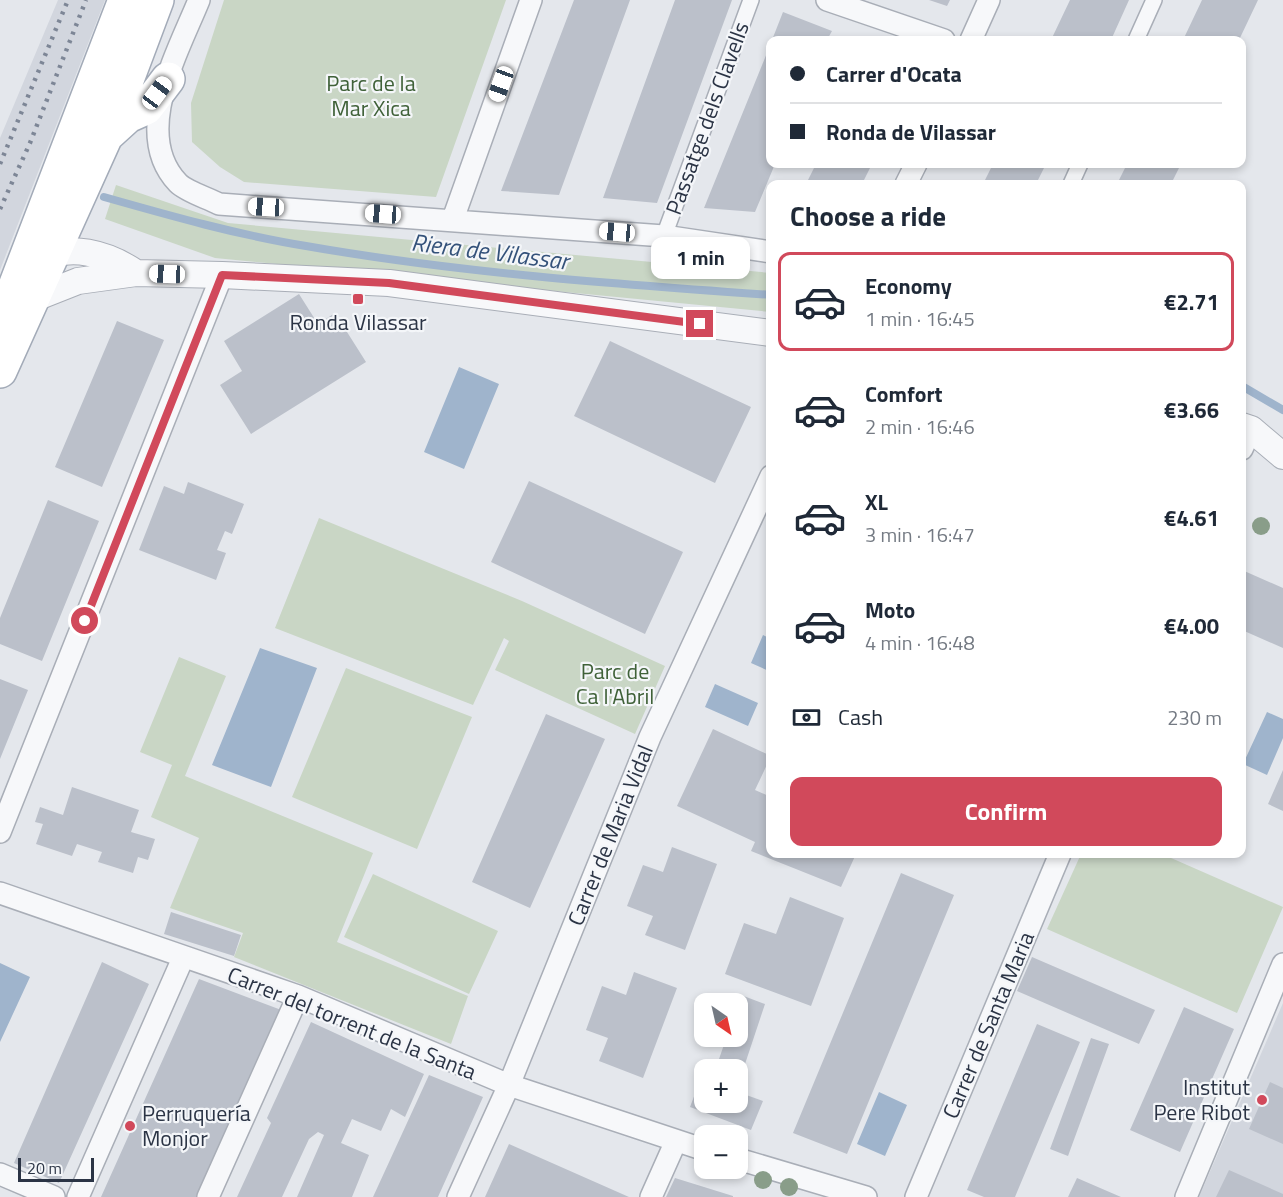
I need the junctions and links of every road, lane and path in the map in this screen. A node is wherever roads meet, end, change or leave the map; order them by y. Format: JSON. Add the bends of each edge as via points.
{"nodes":[{"id":1,"x":125,"y":0,"type":"edge"},
{"id":2,"x":157,"y":0,"type":"edge"},
{"id":3,"x":199,"y":0,"type":"edge"},
{"id":4,"x":531,"y":0,"type":"edge"},
{"id":5,"x":751,"y":0,"type":"edge"},
{"id":6,"x":827,"y":0,"type":"edge"},
{"id":7,"x":989,"y":0,"type":"edge"},
{"id":8,"x":1154,"y":0,"type":"edge"},
{"id":9,"x":932,"y":36,"type":"edge"},
{"id":10,"x":973,"y":36,"type":"edge"},
{"id":11,"x":1138,"y":36,"type":"edge"},
{"id":12,"x":168,"y":79,"type":"junction"},
{"id":13,"x":106,"y":136,"type":"junction"},
{"id":14,"x":62,"y":166,"type":"junction"},
{"id":15,"x":74,"y":207,"type":"junction"},
{"id":16,"x":453,"y":219,"type":"junction"},
{"id":17,"x":664,"y":236,"type":"junction"},
{"id":18,"x":766,"y":251,"type":"edge"},
{"id":19,"x":94,"y":253,"type":"junction"},
{"id":20,"x":54,"y":254,"type":"junction"},
{"id":21,"x":136,"y":273,"type":"junction"},
{"id":22,"x":222,"y":275,"type":"junction"},
{"id":23,"x":87,"y":280,"type":"junction"},
{"id":24,"x":14,"y":308,"type":"edge"},
{"id":25,"x":766,"y":332,"type":"edge"},
{"id":26,"x":0,"y":370,"type":"edge"},
{"id":27,"x":1246,"y":436,"type":"edge"},
{"id":28,"x":1283,"y":456,"type":"edge"},
{"id":29,"x":766,"y":487,"type":"edge"},
{"id":30,"x":0,"y":832,"type":"edge"},
{"id":31,"x":1058,"y":858,"type":"edge"},
{"id":32,"x":0,"y":893,"type":"edge"},
{"id":33,"x":183,"y":958,"type":"junction"},
{"id":34,"x":1283,"y":964,"type":"edge"},
{"id":35,"x":298,"y":996,"type":"junction"},
{"id":36,"x":508,"y":1085,"type":"junction"},
{"id":37,"x":676,"y":1141,"type":"junction"},
{"id":38,"x":694,"y":1147,"type":"edge"},
{"id":39,"x":748,"y":1162,"type":"edge"},
{"id":40,"x":0,"y":1174,"type":"edge"},
{"id":41,"x":54,"y":1197,"type":"edge"},
{"id":42,"x":78,"y":1197,"type":"edge"},
{"id":43,"x":208,"y":1197,"type":"edge"},
{"id":44,"x":458,"y":1197,"type":"edge"},
{"id":45,"x":651,"y":1197,"type":"edge"},
{"id":46,"x":866,"y":1197,"type":"edge"},
{"id":47,"x":916,"y":1197,"type":"edge"},
{"id":48,"x":1186,"y":1197,"type":"edge"}],
"edges":[{"from":1,"to":14,"type":"main road"},
{"from":2,"to":13,"type":"main road"},
{"from":3,"to":12,"type":"street"},
{"from":4,"to":16,"type":"street"},
{"from":5,"to":17,"type":"street","name":"Passatge dels Clavells"},
{"from":6,"to":9,"type":"street"},
{"from":7,"to":10,"type":"street"},
{"from":8,"to":11,"type":"street"},
{"from":12,"to":13,"type":"main road","via":[[147,108],[128,116]]},
{"from":12,"to":16,"type":"street","via":[[157,124],[159,150],[179,183],[219,204]]},
{"from":13,"to":15,"type":"main road"},
{"from":14,"to":20,"type":"street","via":[[63,188],[53,218]]},
{"from":14,"to":24,"type":"main road"},
{"from":15,"to":19,"type":"street","via":[[82,236]]},
{"from":15,"to":20,"type":"main road"},
{"from":16,"to":17,"type":"street"},
{"from":17,"to":18,"type":"street"},
{"from":19,"to":20,"type":"street"},
{"from":19,"to":21,"type":"street","via":[[119,261]]},
{"from":20,"to":23,"type":"street"},
{"from":20,"to":24,"type":"main road"},
{"from":21,"to":22,"type":"street"},
{"from":21,"to":23,"type":"street"},
{"from":22,"to":25,"type":"street","via":[[389,283]]},
{"from":22,"to":30,"type":"street"},
{"from":23,"to":24,"type":"street"},
{"from":24,"to":26,"type":"main road"},
{"from":27,"to":28,"type":"street"},
{"from":29,"to":36,"type":"street","name":"Carrer de Maria Vidal","via":[[650,737]]},
{"from":31,"to":47,"type":"street","name":"Carrer de Santa Maria"},
{"from":32,"to":33,"type":"street","name":"Carrer del torrent de la Santa"},
{"from":33,"to":35,"type":"street","name":"Carrer del torrent de la Santa"},
{"from":33,"to":42,"type":"street"},
{"from":34,"to":48,"type":"street"},
{"from":35,"to":36,"type":"street","name":"Carrer del torrent de la Santa"},
{"from":35,"to":43,"type":"street"},
{"from":36,"to":37,"type":"street","name":"Carrer del torrent de la Santa"},
{"from":36,"to":44,"type":"street","name":"Carrer de Maria Vidal"},
{"from":37,"to":38,"type":"street","name":"Carrer del torrent de la Santa"},
{"from":37,"to":45,"type":"street"},
{"from":39,"to":46,"type":"street"},
{"from":40,"to":41,"type":"street"}]}
